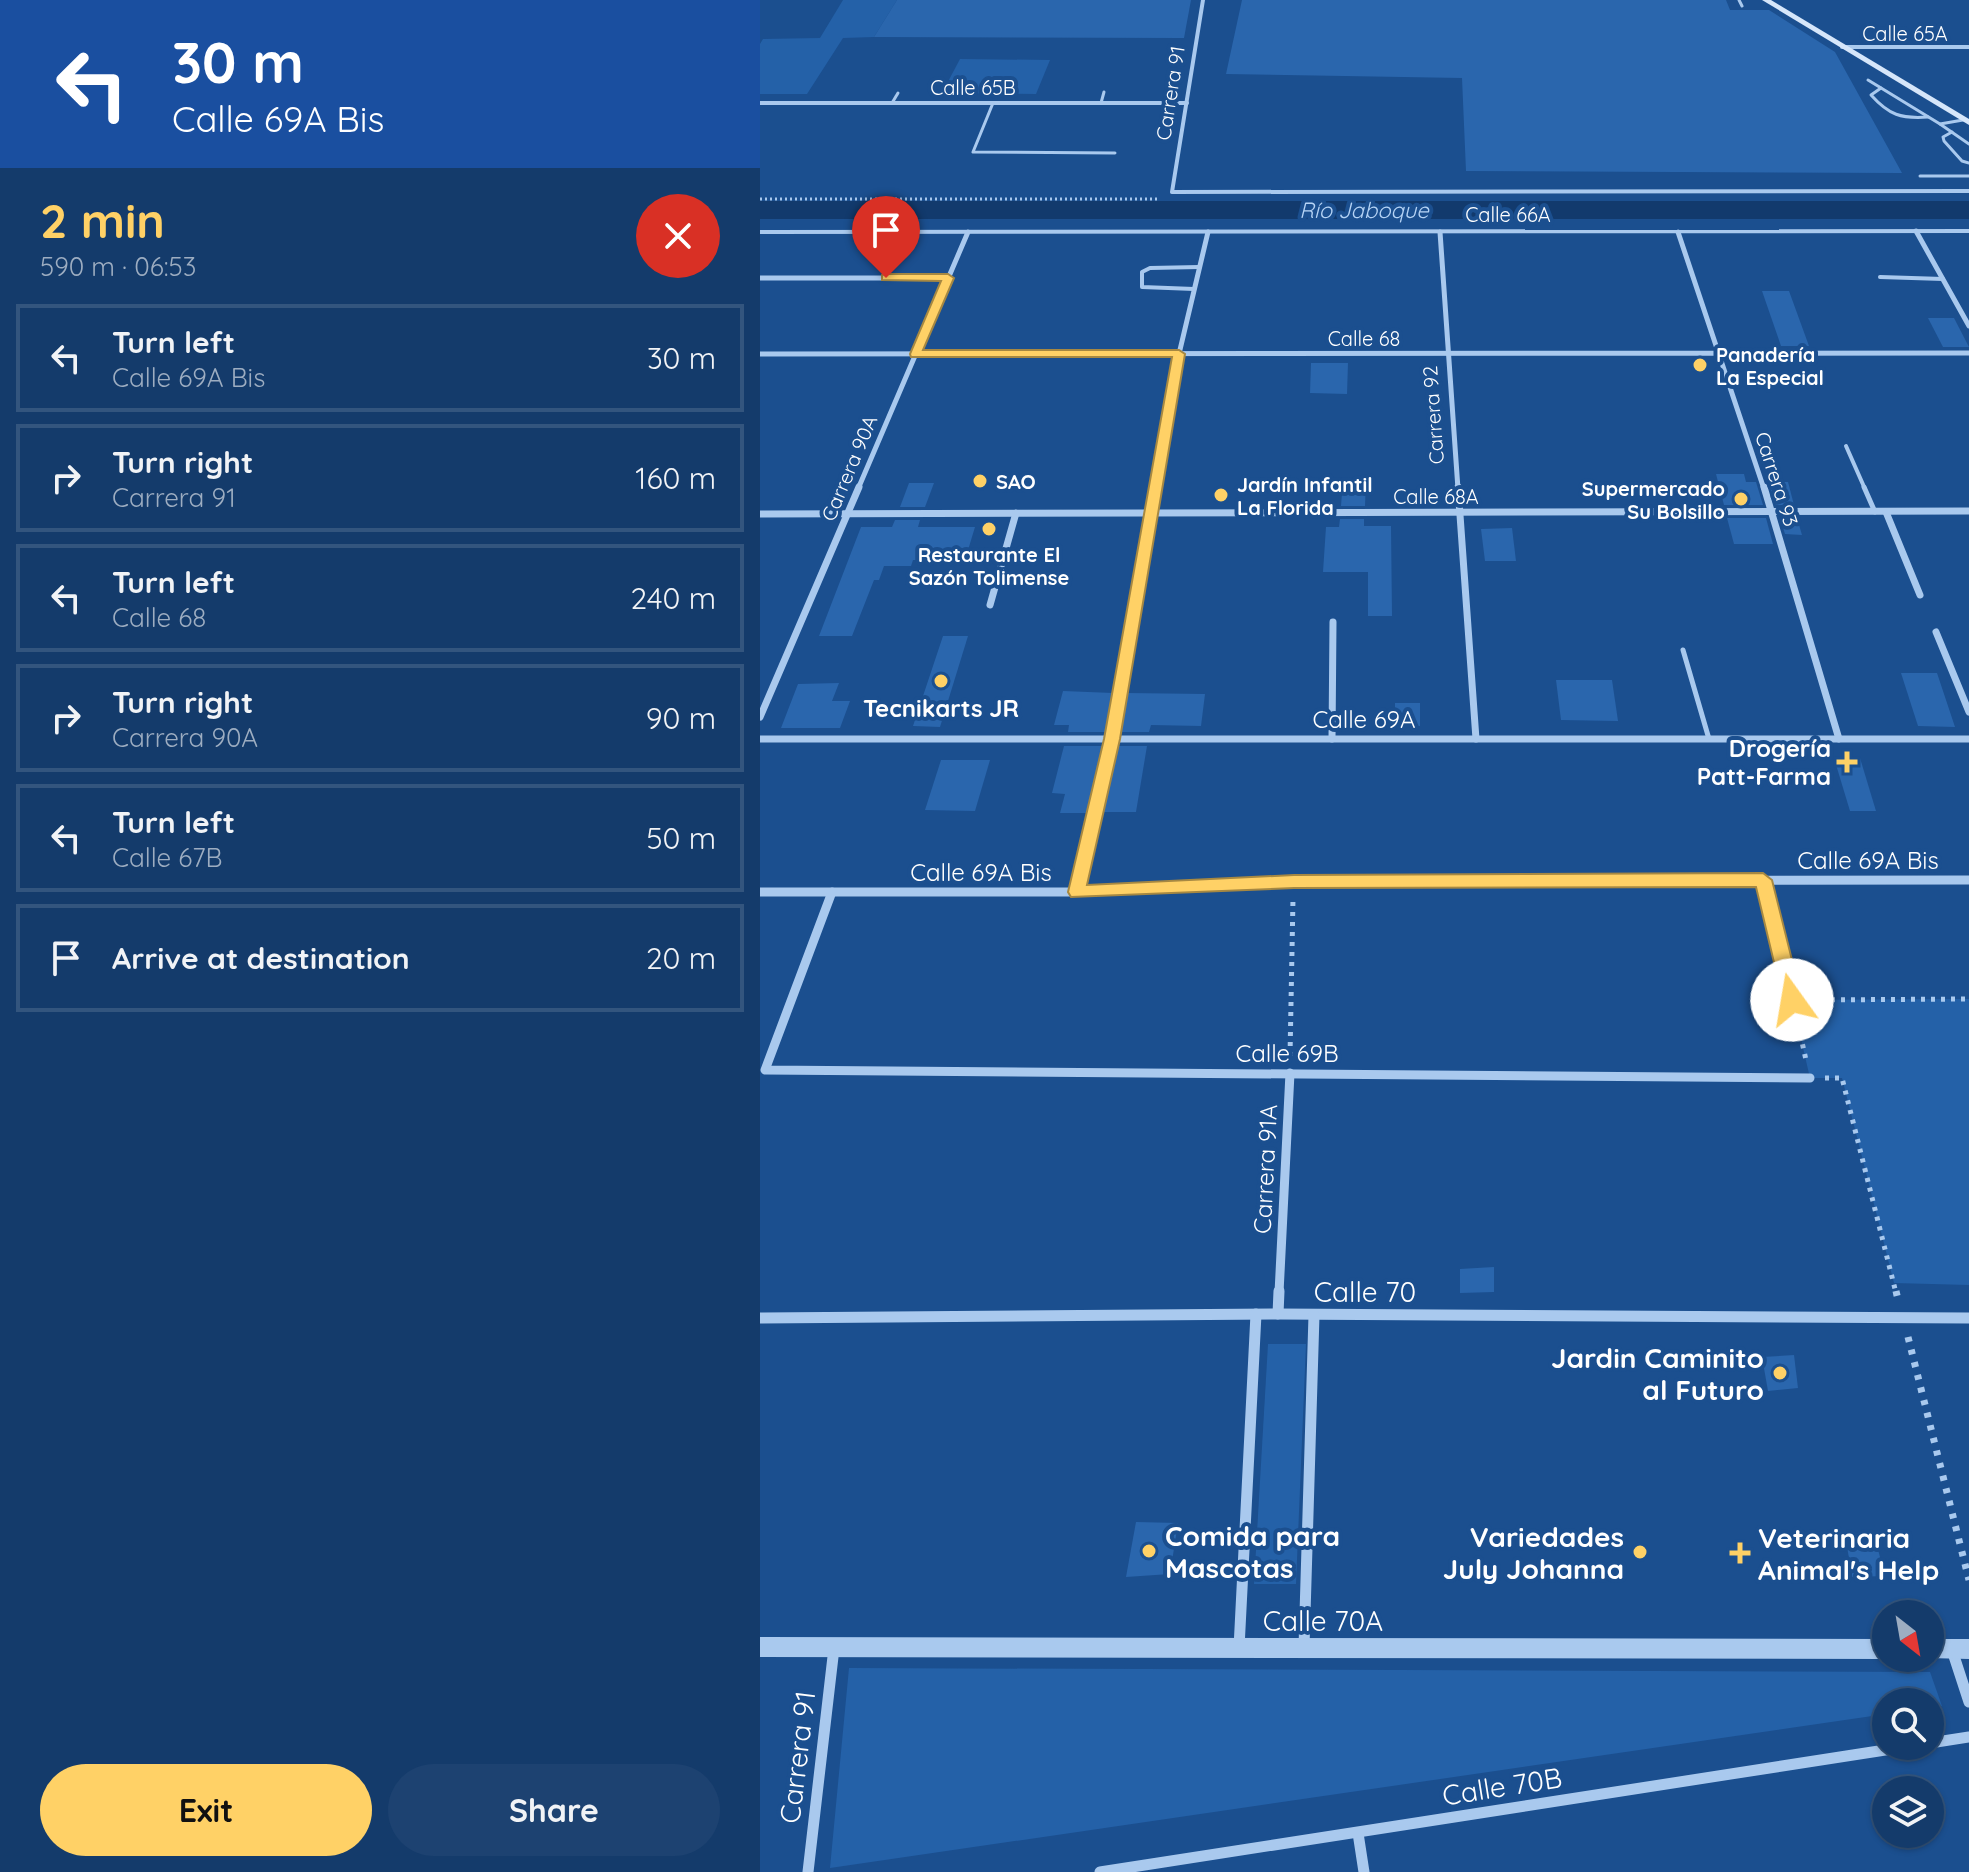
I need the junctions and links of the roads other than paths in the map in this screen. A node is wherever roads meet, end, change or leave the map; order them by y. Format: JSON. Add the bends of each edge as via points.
{"nodes":[{"id":1,"x":1203,"y":0,"type":"edge"},
{"id":2,"x":1739,"y":0,"type":"edge"},
{"id":3,"x":1766,"y":0,"type":"edge"},
{"id":4,"x":1742,"y":6,"type":"dead end"},
{"id":5,"x":1841,"y":47,"type":"junction"},
{"id":6,"x":1969,"y":47,"type":"edge"},
{"id":7,"x":1868,"y":80,"type":"dead end"},
{"id":8,"x":1881,"y":88,"type":"junction"},
{"id":9,"x":1104,"y":92,"type":"dead end"},
{"id":10,"x":898,"y":93,"type":"dead end"},
{"id":11,"x":760,"y":103,"type":"edge"},
{"id":12,"x":866,"y":103,"type":"junction"},
{"id":13,"x":892,"y":103,"type":"junction"},
{"id":14,"x":993,"y":103,"type":"junction"},
{"id":15,"x":1101,"y":103,"type":"junction"},
{"id":16,"x":1187,"y":103,"type":"junction"},
{"id":17,"x":861,"y":109,"type":"dead end"},
{"id":18,"x":1928,"y":117,"type":"junction"},
{"id":19,"x":1966,"y":122,"type":"edge"},
{"id":20,"x":1940,"y":124,"type":"junction"},
{"id":21,"x":1952,"y":132,"type":"junction"},
{"id":22,"x":1969,"y":144,"type":"edge"},
{"id":23,"x":1115,"y":153,"type":"dead end"},
{"id":24,"x":1969,"y":163,"type":"edge"},
{"id":25,"x":1920,"y":176,"type":"dead end"},
{"id":26,"x":1969,"y":176,"type":"edge"},
{"id":27,"x":1969,"y":191,"type":"edge"},
{"id":28,"x":1172,"y":192,"type":"joint"},
{"id":29,"x":1916,"y":231,"type":"junction"},
{"id":30,"x":1969,"y":231,"type":"edge"},
{"id":31,"x":760,"y":232,"type":"edge"},
{"id":32,"x":968,"y":232,"type":"junction"},
{"id":33,"x":1208,"y":232,"type":"junction"},
{"id":34,"x":1440,"y":232,"type":"junction"},
{"id":35,"x":1678,"y":232,"type":"junction"},
{"id":36,"x":1199,"y":267,"type":"junction"},
{"id":37,"x":1880,"y":277,"type":"dead end"},
{"id":38,"x":760,"y":278,"type":"edge"},
{"id":39,"x":948,"y":278,"type":"junction"},
{"id":40,"x":1943,"y":279,"type":"junction"},
{"id":41,"x":1194,"y":289,"type":"junction"},
{"id":42,"x":1969,"y":326,"type":"edge"},
{"id":43,"x":1717,"y":353,"type":"junction"},
{"id":44,"x":1969,"y":353,"type":"edge"},
{"id":45,"x":760,"y":354,"type":"edge"},
{"id":46,"x":916,"y":354,"type":"junction"},
{"id":47,"x":1179,"y":354,"type":"junction"},
{"id":48,"x":1449,"y":354,"type":"junction"},
{"id":49,"x":1846,"y":446,"type":"dead end"},
{"id":50,"x":1969,"y":511,"type":"edge"},
{"id":51,"x":1460,"y":512,"type":"junction"},
{"id":52,"x":1772,"y":512,"type":"junction"},
{"id":53,"x":1875,"y":512,"type":"junction"},
{"id":54,"x":1886,"y":512,"type":"junction"},
{"id":55,"x":847,"y":513,"type":"junction"},
{"id":56,"x":1016,"y":513,"type":"junction"},
{"id":57,"x":1151,"y":513,"type":"junction"},
{"id":58,"x":760,"y":514,"type":"edge"},
{"id":59,"x":1920,"y":595,"type":"dead end"},
{"id":60,"x":990,"y":605,"type":"dead end"},
{"id":61,"x":1333,"y":622,"type":"dead end"},
{"id":62,"x":1936,"y":632,"type":"dead end"},
{"id":63,"x":1683,"y":650,"type":"dead end"},
{"id":64,"x":1969,"y":712,"type":"edge"},
{"id":65,"x":760,"y":717,"type":"edge"},
{"id":66,"x":760,"y":739,"type":"edge"},
{"id":67,"x":1112,"y":739,"type":"junction"},
{"id":68,"x":1332,"y":739,"type":"junction"},
{"id":69,"x":1476,"y":739,"type":"junction"},
{"id":70,"x":1709,"y":739,"type":"junction"},
{"id":71,"x":1839,"y":739,"type":"junction"},
{"id":72,"x":1969,"y":739,"type":"edge"},
{"id":73,"x":1763,"y":880,"type":"junction"},
{"id":74,"x":1969,"y":880,"type":"edge"},
{"id":75,"x":760,"y":892,"type":"edge"},
{"id":76,"x":832,"y":892,"type":"junction"},
{"id":77,"x":1077,"y":892,"type":"junction"},
{"id":78,"x":1792,"y":1000,"type":"road end"},
{"id":79,"x":1290,"y":1073,"type":"junction"},
{"id":80,"x":1810,"y":1078,"type":"road end"},
{"id":81,"x":1256,"y":1314,"type":"junction"},
{"id":82,"x":1278,"y":1314,"type":"junction"},
{"id":83,"x":1314,"y":1315,"type":"junction"},
{"id":84,"x":760,"y":1318,"type":"edge"},
{"id":85,"x":1969,"y":1318,"type":"edge"},
{"id":86,"x":760,"y":1647,"type":"edge"},
{"id":87,"x":834,"y":1647,"type":"junction"},
{"id":88,"x":1239,"y":1648,"type":"junction"},
{"id":89,"x":1304,"y":1648,"type":"junction"},
{"id":90,"x":1872,"y":1649,"type":"edge"},
{"id":91,"x":1960,"y":1649,"type":"edge"},
{"id":92,"x":1969,"y":1702,"type":"edge"},
{"id":93,"x":1969,"y":1737,"type":"edge"},
{"id":94,"x":1944,"y":1741,"type":"edge"},
{"id":95,"x":1872,"y":1752,"type":"edge"},
{"id":96,"x":1358,"y":1833,"type":"junction"},
{"id":97,"x":808,"y":1872,"type":"edge"},
{"id":98,"x":1100,"y":1872,"type":"edge"},
{"id":99,"x":1364,"y":1872,"type":"edge"}],
"edges":[{"from":1,"to":16,"type":"street","name":"Carrera 91"},
{"from":2,"to":4,"type":"lane"},
{"from":3,"to":5,"type":"main road"},
{"from":5,"to":6,"type":"street","name":"Calle 65A"},
{"from":5,"to":19,"type":"main road"},
{"from":7,"to":8,"type":"lane"},
{"from":8,"to":18,"type":"lane"},
{"from":8,"to":18,"type":"lane","via":[[1871,95],[1888,115]]},
{"from":9,"to":15,"type":"lane"},
{"from":10,"to":13,"type":"lane"},
{"from":11,"to":12,"type":"street","name":"Calle 65B"},
{"from":12,"to":13,"type":"street","name":"Calle 65B"},
{"from":12,"to":17,"type":"lane"},
{"from":13,"to":14,"type":"street","name":"Calle 65B"},
{"from":14,"to":15,"type":"street","name":"Calle 65B"},
{"from":14,"to":23,"type":"lane","via":[[973,152]]},
{"from":15,"to":16,"type":"street","name":"Calle 65B"},
{"from":16,"to":28,"type":"street","name":"Carrera 91"},
{"from":18,"to":20,"type":"lane"},
{"from":19,"to":20,"type":"lane"},
{"from":20,"to":21,"type":"lane"},
{"from":21,"to":22,"type":"lane"},
{"from":21,"to":24,"type":"lane","via":[[1944,141]]},
{"from":25,"to":26,"type":"lane"},
{"from":27,"to":28,"type":"street","name":"Calle 66A"},
{"from":29,"to":30,"type":"street","name":"Calle 66A"},
{"from":29,"to":35,"type":"street","name":"Calle 66A"},
{"from":29,"to":40,"type":"street"},
{"from":31,"to":32,"type":"street","name":"Calle 66A"},
{"from":32,"to":33,"type":"street","name":"Calle 66A"},
{"from":32,"to":39,"type":"street","name":"Carrera 90A"},
{"from":33,"to":34,"type":"street","name":"Calle 66A"},
{"from":33,"to":36,"type":"street"},
{"from":34,"to":35,"type":"street","name":"Calle 66A"},
{"from":34,"to":48,"type":"street","name":"Carrera 92"},
{"from":35,"to":43,"type":"street","name":"Carrera 93"},
{"from":36,"to":41,"type":"street"},
{"from":36,"to":41,"type":"lane","via":[[1142,272],[1142,287]]},
{"from":37,"to":40,"type":"lane"},
{"from":38,"to":39,"type":"street"},
{"from":39,"to":46,"type":"street","name":"Carrera 90A"},
{"from":40,"to":42,"type":"street"},
{"from":41,"to":47,"type":"street"},
{"from":43,"to":44,"type":"street","name":"Calle 68"},
{"from":43,"to":48,"type":"street","name":"Calle 68"},
{"from":43,"to":52,"type":"street","name":"Carrera 93"},
{"from":45,"to":46,"type":"street","name":"Calle 68"},
{"from":46,"to":47,"type":"street","name":"Calle 68"},
{"from":46,"to":55,"type":"street","name":"Carrera 90A"},
{"from":47,"to":48,"type":"street","name":"Calle 68"},
{"from":47,"to":57,"type":"street"},
{"from":48,"to":51,"type":"street","name":"Carrera 92"},
{"from":49,"to":53,"type":"lane"},
{"from":50,"to":54,"type":"street","name":"Calle 68A"},
{"from":51,"to":52,"type":"street","name":"Calle 68A"},
{"from":51,"to":57,"type":"street","name":"Calle 68A"},
{"from":51,"to":69,"type":"street","name":"Carrera 92"},
{"from":52,"to":53,"type":"street","name":"Calle 68A"},
{"from":52,"to":71,"type":"street","name":"Carrera 93"},
{"from":53,"to":54,"type":"street","name":"Calle 68A"},
{"from":54,"to":59,"type":"street"},
{"from":55,"to":56,"type":"street","name":"Calle 68A"},
{"from":55,"to":58,"type":"street","name":"Calle 68A"},
{"from":55,"to":65,"type":"street","name":"Carrera 90A"},
{"from":56,"to":57,"type":"street","name":"Calle 68A"},
{"from":56,"to":60,"type":"street"},
{"from":57,"to":67,"type":"street"},
{"from":61,"to":68,"type":"street"},
{"from":62,"to":64,"type":"street"},
{"from":63,"to":70,"type":"lane"},
{"from":66,"to":67,"type":"street","name":"Calle 69A"},
{"from":67,"to":68,"type":"street","name":"Calle 69A"},
{"from":67,"to":77,"type":"street"},
{"from":68,"to":69,"type":"street","name":"Calle 69A"},
{"from":69,"to":70,"type":"street","name":"Calle 69A"},
{"from":70,"to":71,"type":"street","name":"Calle 69A"},
{"from":71,"to":72,"type":"street","name":"Calle 69A"},
{"from":73,"to":74,"type":"street","name":"Calle 69A Bis"},
{"from":73,"to":77,"type":"street","name":"Calle 69A Bis","via":[[1294,881]]},
{"from":73,"to":78,"type":"street"},
{"from":75,"to":76,"type":"street","name":"Calle 69A Bis"},
{"from":76,"to":77,"type":"street","name":"Calle 69A Bis"},
{"from":76,"to":79,"type":"street","name":"Calle 69B","via":[[765,1070]]},
{"from":79,"to":80,"type":"street","name":"Calle 69B"},
{"from":79,"to":82,"type":"street","name":"Carrera 91A"},
{"from":81,"to":82,"type":"street","name":"Calle 70"},
{"from":81,"to":84,"type":"street","name":"Calle 70"},
{"from":81,"to":88,"type":"street"},
{"from":82,"to":83,"type":"street","name":"Calle 70"},
{"from":83,"to":85,"type":"street","name":"Calle 70"},
{"from":83,"to":89,"type":"street"},
{"from":86,"to":87,"type":"street","name":"Calle 70A"},
{"from":87,"to":88,"type":"street","name":"Calle 70A"},
{"from":87,"to":97,"type":"street","name":"Carrera 91"},
{"from":88,"to":89,"type":"street","name":"Calle 70A"},
{"from":89,"to":90,"type":"street","name":"Calle 70A"},
{"from":91,"to":92,"type":"street"},
{"from":93,"to":94,"type":"street"},
{"from":95,"to":96,"type":"street","name":"Calle 70B"},
{"from":96,"to":98,"type":"street","name":"Calle 70B"},
{"from":96,"to":99,"type":"street"}]}
